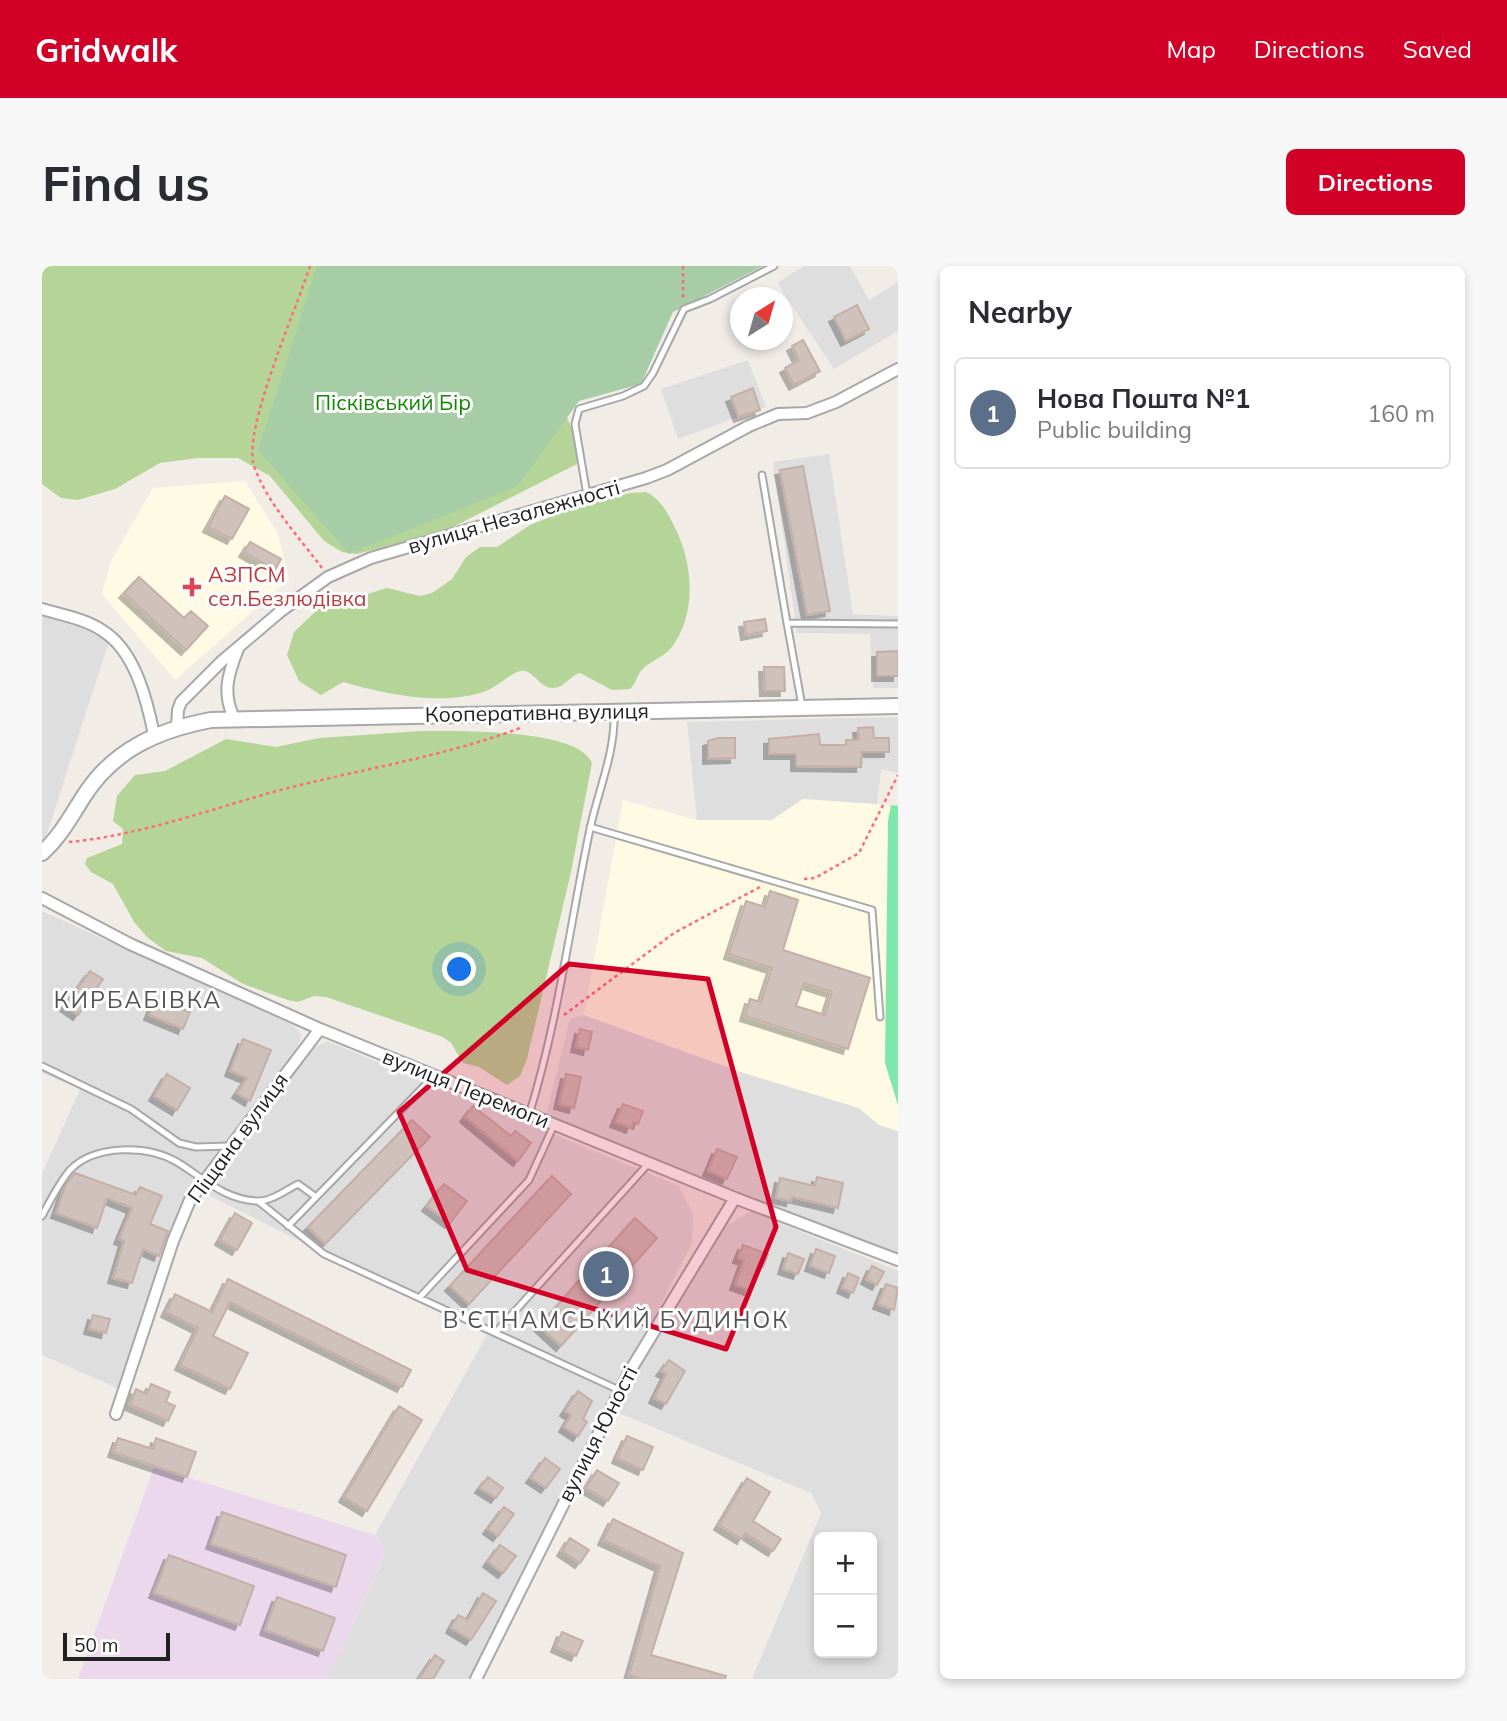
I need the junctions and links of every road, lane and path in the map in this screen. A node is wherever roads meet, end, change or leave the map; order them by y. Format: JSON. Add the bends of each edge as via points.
{"nodes":[{"id":1,"x":310,"y":266,"type":"edge"},
{"id":2,"x":682,"y":266,"type":"edge"},
{"id":3,"x":774,"y":266,"type":"edge"},
{"id":4,"x":684,"y":309,"type":"junction"},
{"id":5,"x":898,"y":369,"type":"edge"},
{"id":6,"x":762,"y":475,"type":"dead end"},
{"id":7,"x":587,"y":495,"type":"junction"},
{"id":8,"x":328,"y":577,"type":"junction"},
{"id":9,"x":42,"y":609,"type":"edge"},
{"id":10,"x":787,"y":623,"type":"junction"},
{"id":11,"x":898,"y":624,"type":"edge"},
{"id":12,"x":239,"y":647,"type":"junction"},
{"id":13,"x":898,"y":706,"type":"edge"},
{"id":14,"x":802,"y":709,"type":"junction"},
{"id":15,"x":614,"y":711,"type":"junction"},
{"id":16,"x":234,"y":718,"type":"junction"},
{"id":17,"x":530,"y":725,"type":"dead end"},
{"id":18,"x":177,"y":727,"type":"junction"},
{"id":19,"x":154,"y":735,"type":"junction"},
{"id":20,"x":898,"y":775,"type":"edge"},
{"id":21,"x":590,"y":827,"type":"junction"},
{"id":22,"x":47,"y":849,"type":"edge"},
{"id":23,"x":802,"y":879,"type":"dead end"},
{"id":24,"x":775,"y":881,"type":"junction"},
{"id":25,"x":42,"y":898,"type":"edge"},
{"id":26,"x":880,"y":1017,"type":"dead end"},
{"id":27,"x":551,"y":1026,"type":"junction"},
{"id":28,"x":320,"y":1030,"type":"junction"},
{"id":29,"x":42,"y":1066,"type":"edge"},
{"id":30,"x":433,"y":1076,"type":"junction"},
{"id":31,"x":529,"y":1115,"type":"junction"},
{"id":32,"x":554,"y":1125,"type":"junction"},
{"id":33,"x":229,"y":1146,"type":"junction"},
{"id":34,"x":649,"y":1163,"type":"junction"},
{"id":35,"x":203,"y":1181,"type":"junction"},
{"id":36,"x":316,"y":1197,"type":"junction"},
{"id":37,"x":735,"y":1198,"type":"junction"},
{"id":38,"x":258,"y":1201,"type":"junction"},
{"id":39,"x":42,"y":1216,"type":"edge"},
{"id":40,"x":288,"y":1226,"type":"junction"},
{"id":41,"x":898,"y":1260,"type":"edge"},
{"id":42,"x":419,"y":1297,"type":"junction"},
{"id":43,"x":497,"y":1331,"type":"junction"},
{"id":44,"x":620,"y":1390,"type":"junction"},
{"id":45,"x":116,"y":1414,"type":"dead end"},
{"id":46,"x":476,"y":1679,"type":"edge"}],
"edges":[{"from":1,"to":8,"type":"path","via":[[251,447],[261,479]]},
{"from":2,"to":4,"type":"path"},
{"from":3,"to":4,"type":"lane"},
{"from":4,"to":7,"type":"lane","via":[[644,386],[576,412]]},
{"from":5,"to":7,"type":"street","name":"вулиця Незалежності","via":[[836,402],[807,413],[778,414],[667,470]]},
{"from":6,"to":10,"type":"lane"},
{"from":7,"to":8,"type":"street","name":"вулиця Незалежності","via":[[371,558]]},
{"from":8,"to":12,"type":"street","name":"вулиця Незалежності"},
{"from":9,"to":19,"type":"street","via":[[92,625],[114,639],[134,673]]},
{"from":10,"to":11,"type":"lane"},
{"from":10,"to":14,"type":"lane"},
{"from":12,"to":16,"type":"street","via":[[227,675],[226,697]]},
{"from":12,"to":18,"type":"street","name":"вулиця Незалежності","via":[[181,702]]},
{"from":13,"to":14,"type":"street","name":"Кооперативна вулиця"},
{"from":14,"to":15,"type":"street","name":"Кооперативна вулиця"},
{"from":15,"to":16,"type":"street","name":"Кооперативна вулиця"},
{"from":15,"to":21,"type":"lane","via":[[614,733]]},
{"from":16,"to":18,"type":"street","name":"Кооперативна вулиця"},
{"from":17,"to":22,"type":"path","via":[[467,748]]},
{"from":18,"to":19,"type":"street","name":"Кооперативна вулиця"},
{"from":19,"to":22,"type":"street","name":"Кооперативна вулиця","via":[[125,751],[102,773]]},
{"from":20,"to":23,"type":"path","via":[[859,853],[815,878]]},
{"from":21,"to":24,"type":"lane"},
{"from":21,"to":27,"type":"lane"},
{"from":24,"to":26,"type":"lane","via":[[872,911]]},
{"from":24,"to":27,"type":"path","via":[[674,933]]},
{"from":25,"to":28,"type":"street","name":"вулиця Перемоги","via":[[130,944]]},
{"from":27,"to":31,"type":"lane"},
{"from":28,"to":30,"type":"street","name":"вулиця Перемоги"},
{"from":28,"to":33,"type":"street","name":"Піщана вулиця"},
{"from":29,"to":33,"type":"lane","via":[[131,1109],[179,1143]]},
{"from":30,"to":31,"type":"street","name":"вулиця Перемоги"},
{"from":30,"to":36,"type":"lane"},
{"from":31,"to":32,"type":"street","name":"вулиця Перемоги"},
{"from":32,"to":34,"type":"street","name":"вулиця Перемоги"},
{"from":32,"to":42,"type":"lane","via":[[529,1180]]},
{"from":33,"to":35,"type":"street","name":"Піщана вулиця"},
{"from":34,"to":37,"type":"street","name":"вулиця Перемоги"},
{"from":34,"to":43,"type":"lane"},
{"from":35,"to":38,"type":"lane"},
{"from":35,"to":39,"type":"lane","via":[[177,1162],[148,1151],[108,1153],[71,1170]]},
{"from":35,"to":45,"type":"street","name":"Піщана вулиця","via":[[179,1225]]},
{"from":36,"to":38,"type":"lane","via":[[298,1184]]},
{"from":36,"to":40,"type":"lane"},
{"from":37,"to":41,"type":"street","name":"вулиця Перемоги"},
{"from":37,"to":44,"type":"street","name":"вулиця Юності"},
{"from":38,"to":40,"type":"lane"},
{"from":40,"to":42,"type":"lane","via":[[324,1254]]},
{"from":42,"to":43,"type":"lane"},
{"from":43,"to":44,"type":"lane"},
{"from":44,"to":46,"type":"street","name":"вулиця Юності"}]}
